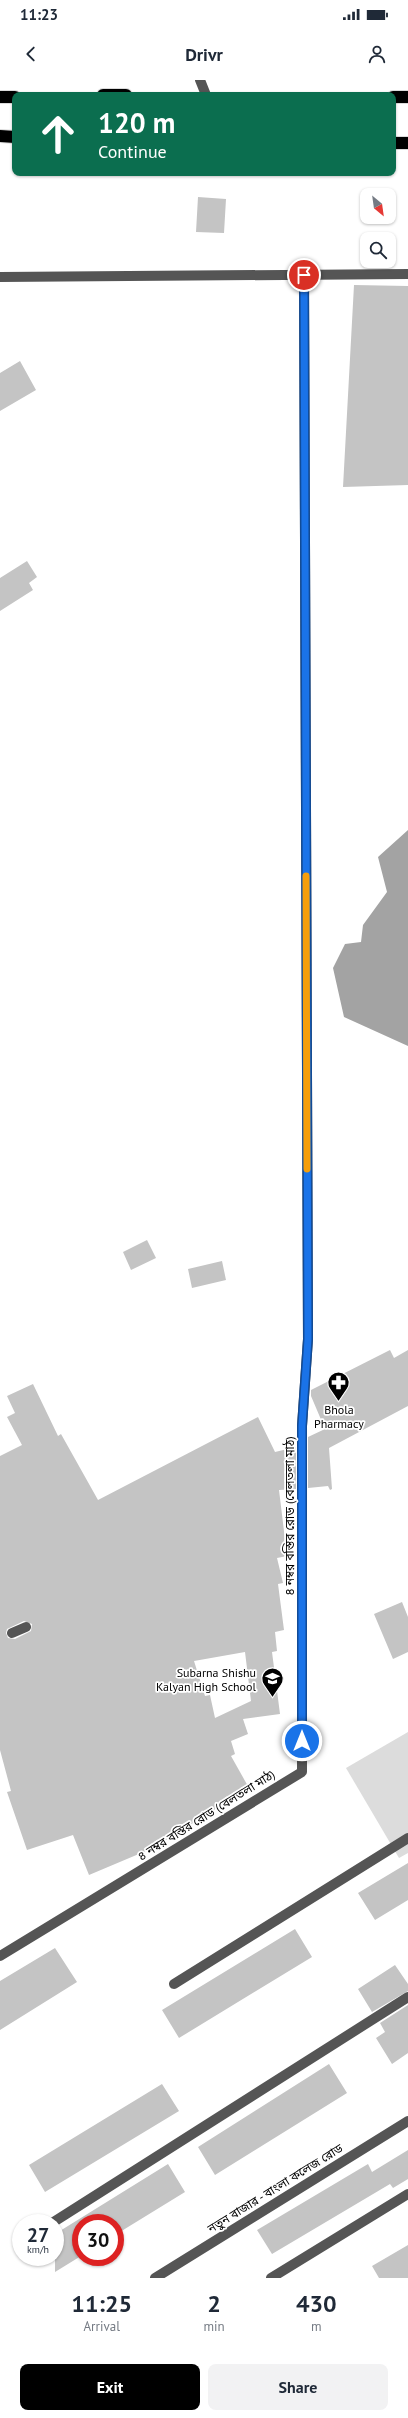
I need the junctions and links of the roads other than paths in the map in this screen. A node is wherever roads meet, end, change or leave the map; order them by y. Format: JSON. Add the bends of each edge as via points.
{"nodes":[{"id":1,"x":200,"y":80,"type":"edge"},
{"id":2,"x":205,"y":92,"type":"edge"},
{"id":3,"x":0,"y":97,"type":"edge"},
{"id":4,"x":12,"y":97,"type":"edge"},
{"id":5,"x":396,"y":97,"type":"edge"},
{"id":6,"x":408,"y":97,"type":"edge"},
{"id":7,"x":0,"y":136,"type":"edge"},
{"id":8,"x":12,"y":137,"type":"edge"},
{"id":9,"x":408,"y":142,"type":"edge"},
{"id":10,"x":396,"y":143,"type":"edge"},
{"id":11,"x":408,"y":274,"type":"edge"},
{"id":12,"x":304,"y":275,"type":"junction"},
{"id":13,"x":0,"y":277,"type":"edge"},
{"id":14,"x":26,"y":1627,"type":"dead end"},
{"id":15,"x":12,"y":1633,"type":"dead end"},
{"id":16,"x":408,"y":1838,"type":"edge"},
{"id":17,"x":0,"y":1956,"type":"edge"},
{"id":18,"x":174,"y":1984,"type":"dead end"},
{"id":19,"x":408,"y":1997,"type":"edge"},
{"id":20,"x":408,"y":2120,"type":"edge"},
{"id":21,"x":408,"y":2194,"type":"edge"},
{"id":22,"x":64,"y":2215,"type":"edge"},
{"id":23,"x":155,"y":2278,"type":"edge"},
{"id":24,"x":271,"y":2278,"type":"edge"}],
"edges":[{"from":1,"to":2,"type":"street"},
{"from":3,"to":4,"type":"highway"},
{"from":5,"to":6,"type":"highway"},
{"from":7,"to":8,"type":"highway"},
{"from":9,"to":10,"type":"highway"},
{"from":11,"to":12,"type":"street"},
{"from":12,"to":13,"type":"street"},
{"from":12,"to":17,"type":"street","name":"৪ নম্বর বস্তির রোড (বেলতলা মাঠ)","via":[[308,1339],[302,1426],[302,1772]]},
{"from":14,"to":15,"type":"street"},
{"from":16,"to":18,"type":"street"},
{"from":19,"to":22,"type":"street"},
{"from":20,"to":23,"type":"street","name":"নতুন বাজার - বাংলা কলেজ রোড"},
{"from":21,"to":24,"type":"street"}]}
